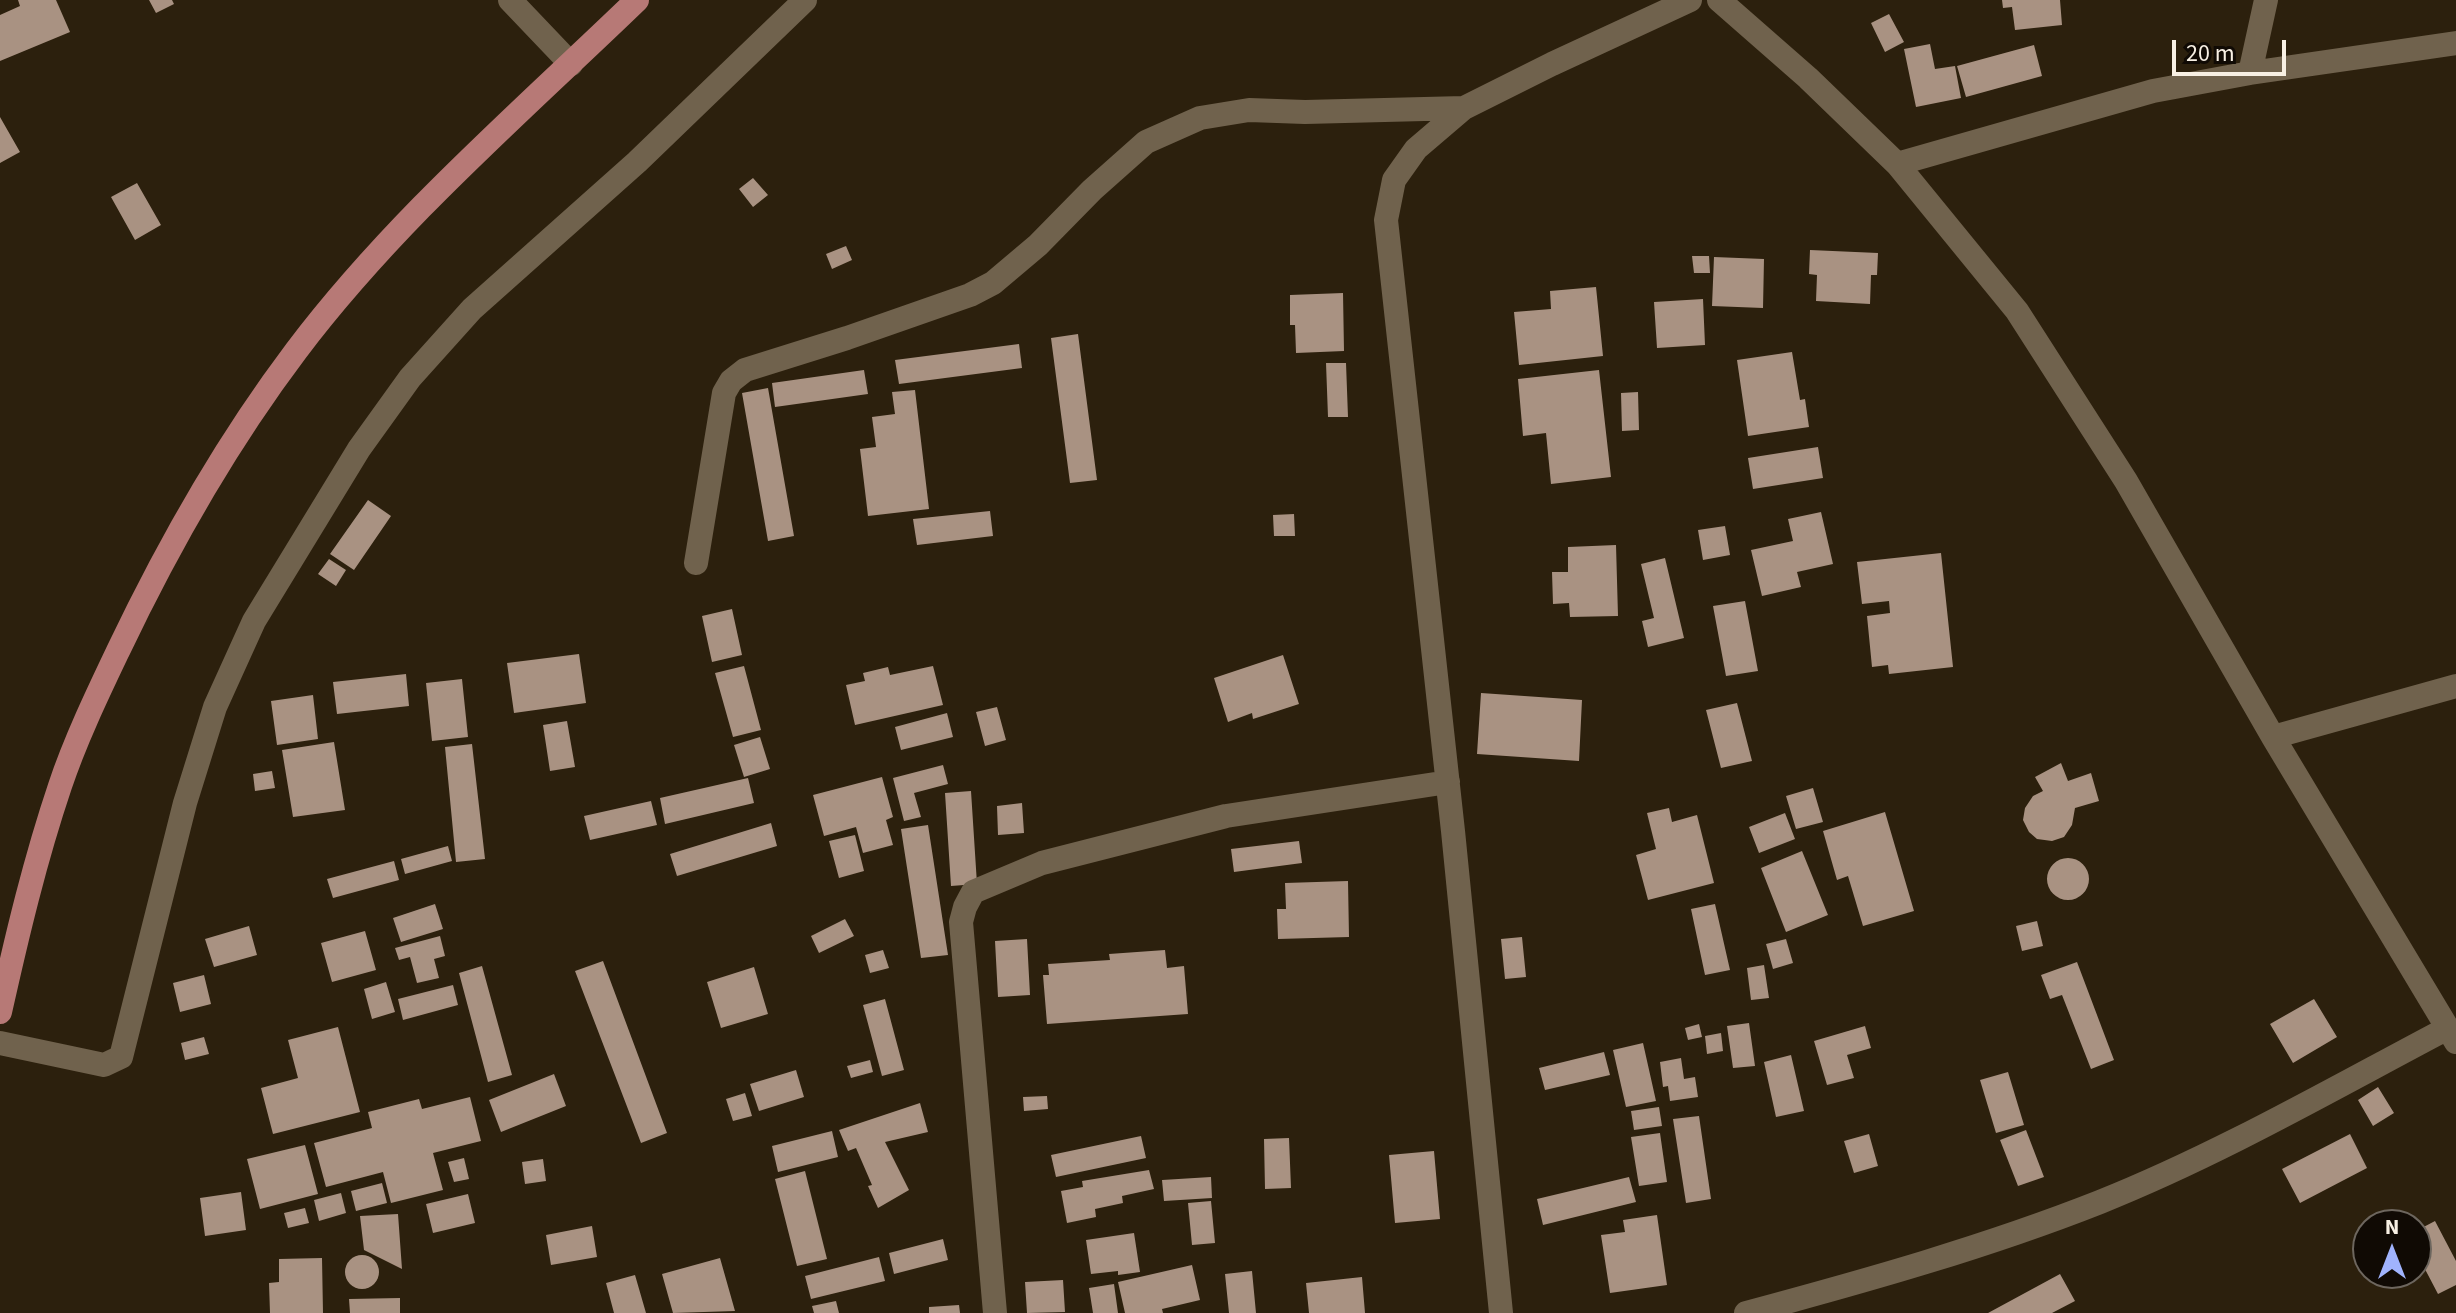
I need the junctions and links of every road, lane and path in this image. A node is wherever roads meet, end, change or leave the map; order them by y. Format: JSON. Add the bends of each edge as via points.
{"nodes":[{"id":1,"x":510,"y":0,"type":"edge"},
{"id":2,"x":637,"y":0,"type":"edge"},
{"id":3,"x":805,"y":0,"type":"edge"},
{"id":4,"x":1690,"y":0,"type":"edge"},
{"id":5,"x":1719,"y":0,"type":"edge"},
{"id":6,"x":2266,"y":0,"type":"edge"},
{"id":7,"x":2456,"y":43,"type":"edge"},
{"id":8,"x":571,"y":64,"type":"junction"},
{"id":9,"x":2250,"y":73,"type":"junction"},
{"id":10,"x":1464,"y":108,"type":"junction"},
{"id":11,"x":1897,"y":164,"type":"junction"},
{"id":12,"x":696,"y":563,"type":"dead end"},
{"id":13,"x":2456,"y":686,"type":"edge"},
{"id":14,"x":2273,"y":737,"type":"junction"},
{"id":15,"x":1448,"y":782,"type":"junction"},
{"id":16,"x":0,"y":1012,"type":"edge"},
{"id":17,"x":2452,"y":1035,"type":"edge"},
{"id":18,"x":0,"y":1043,"type":"edge"},
{"id":19,"x":995,"y":1313,"type":"edge"},
{"id":20,"x":1501,"y":1313,"type":"edge"},
{"id":21,"x":1746,"y":1313,"type":"edge"}],
"edges":[{"from":1,"to":8,"type":"street"},
{"from":2,"to":8,"type":"main road"},
{"from":3,"to":18,"type":"street","via":[[637,162],[472,309],[410,378],[359,449],[254,621],[215,707],[185,803],[121,1057],[104,1065]]},
{"from":4,"to":10,"type":"street"},
{"from":5,"to":11,"type":"street"},
{"from":6,"to":9,"type":"street"},
{"from":7,"to":9,"type":"street"},
{"from":8,"to":16,"type":"main road","via":[[368,265],[296,350],[230,445],[155,572],[60,784]]},
{"from":9,"to":11,"type":"street","via":[[2153,91]]},
{"from":10,"to":12,"type":"street","via":[[1249,110],[1200,118],[1146,142],[993,283],[745,370],[724,393]]},
{"from":10,"to":15,"type":"street","via":[[1416,149],[1394,180],[1386,220]]},
{"from":11,"to":14,"type":"street","via":[[2017,311],[2126,481]]},
{"from":13,"to":14,"type":"street"},
{"from":14,"to":17,"type":"street"},
{"from":15,"to":19,"type":"street","via":[[1226,816],[1042,863],[973,892],[961,922]]},
{"from":15,"to":20,"type":"street"},
{"from":17,"to":21,"type":"street","via":[[2101,1201],[1991,1242]]}]}
